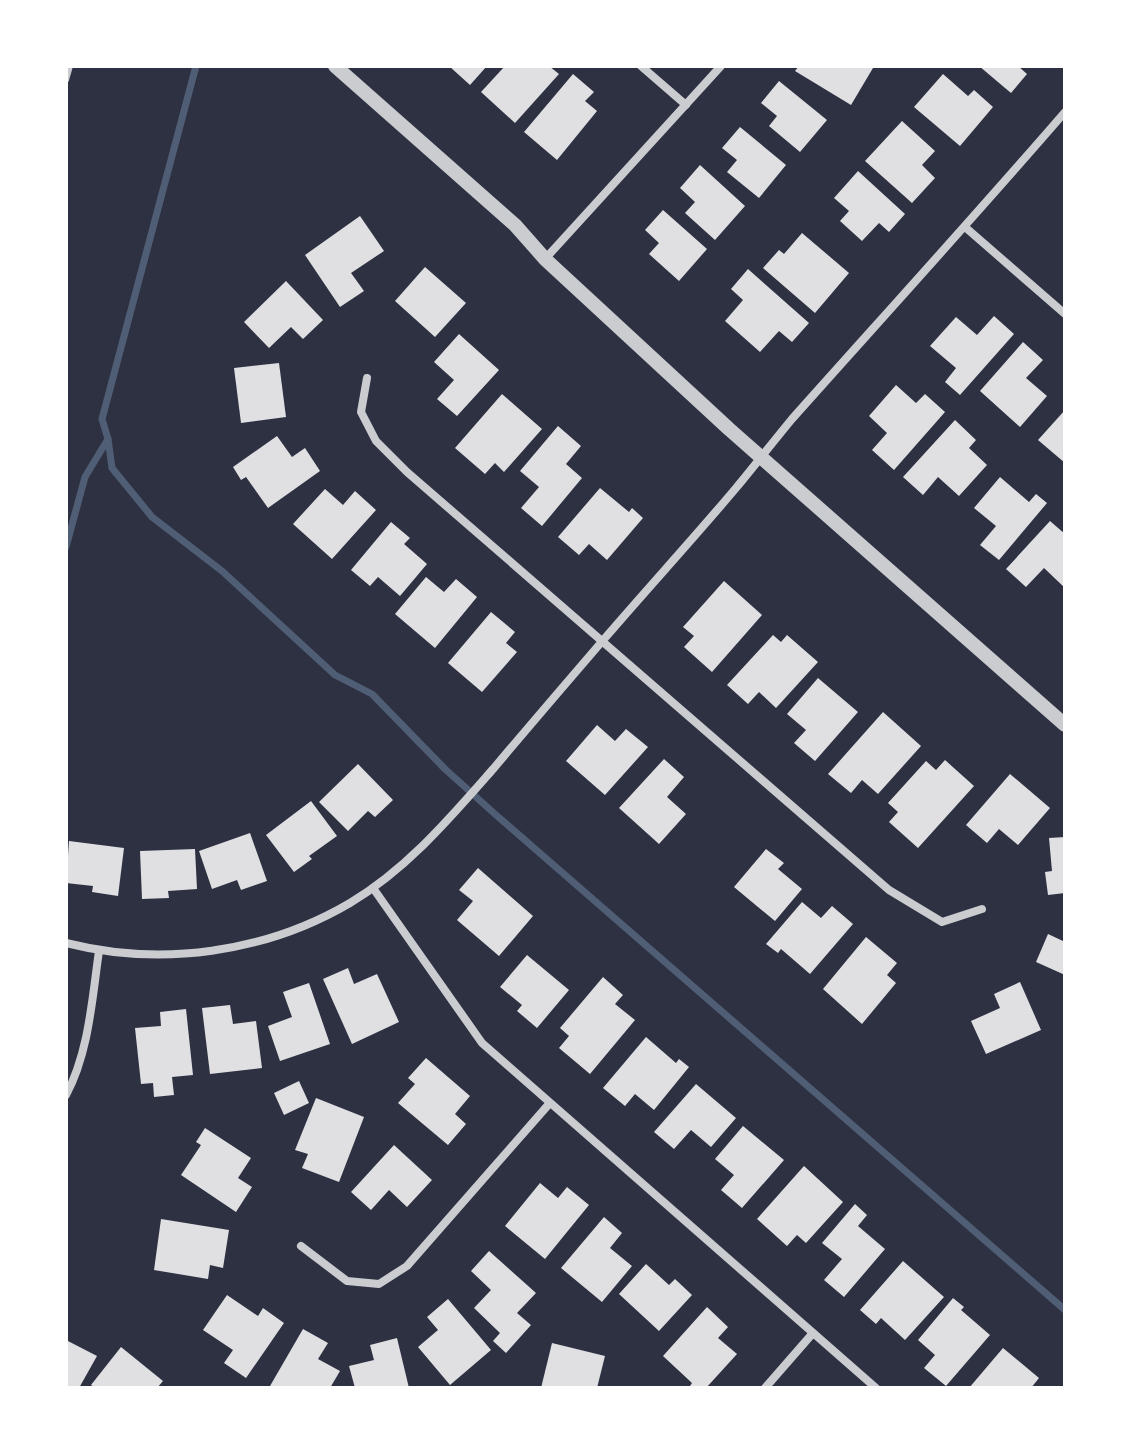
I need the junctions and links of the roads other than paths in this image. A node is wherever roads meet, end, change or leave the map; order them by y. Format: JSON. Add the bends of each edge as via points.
{"nodes":[{"id":1,"x":70,"y":66,"type":"edge"},
{"id":2,"x":335,"y":66,"type":"edge"},
{"id":3,"x":641,"y":66,"type":"edge"},
{"id":4,"x":721,"y":66,"type":"edge"},
{"id":5,"x":66,"y":80,"type":"edge"},
{"id":6,"x":686,"y":105,"type":"junction"},
{"id":7,"x":1065,"y":112,"type":"edge"},
{"id":8,"x":965,"y":227,"type":"junction"},
{"id":9,"x":545,"y":259,"type":"junction"},
{"id":10,"x":1065,"y":314,"type":"edge"},
{"id":11,"x":367,"y":378,"type":"dead end"},
{"id":12,"x":761,"y":457,"type":"junction"},
{"id":13,"x":603,"y":640,"type":"junction"},
{"id":14,"x":1065,"y":725,"type":"edge"},
{"id":15,"x":373,"y":888,"type":"junction"},
{"id":16,"x":982,"y":909,"type":"dead end"},
{"id":17,"x":66,"y":943,"type":"edge"},
{"id":18,"x":99,"y":951,"type":"junction"},
{"id":19,"x":66,"y":1095,"type":"edge"},
{"id":20,"x":549,"y":1104,"type":"junction"},
{"id":21,"x":301,"y":1246,"type":"dead end"},
{"id":22,"x":813,"y":1333,"type":"junction"},
{"id":23,"x":765,"y":1388,"type":"edge"},
{"id":24,"x":876,"y":1388,"type":"edge"}],
"edges":[{"from":1,"to":5,"type":"lane"},
{"from":2,"to":9,"type":"street","via":[[515,225]]},
{"from":3,"to":6,"type":"street"},
{"from":4,"to":6,"type":"street"},
{"from":6,"to":9,"type":"street"},
{"from":7,"to":8,"type":"street"},
{"from":8,"to":10,"type":"street"},
{"from":8,"to":12,"type":"street"},
{"from":9,"to":12,"type":"street"},
{"from":11,"to":13,"type":"street","via":[[361,412],[376,441]]},
{"from":12,"to":13,"type":"street"},
{"from":12,"to":14,"type":"street"},
{"from":13,"to":15,"type":"street","via":[[417,854]]},
{"from":13,"to":16,"type":"street","via":[[889,890],[942,922]]},
{"from":15,"to":18,"type":"street","via":[[316,921],[254,943],[188,954]]},
{"from":15,"to":20,"type":"street","via":[[482,1043]]},
{"from":17,"to":18,"type":"street"},
{"from":18,"to":19,"type":"street","via":[[84,1044]]},
{"from":20,"to":21,"type":"street","via":[[407,1266],[379,1284],[347,1281]]},
{"from":20,"to":22,"type":"street"},
{"from":22,"to":23,"type":"street"},
{"from":22,"to":24,"type":"street"}]}
